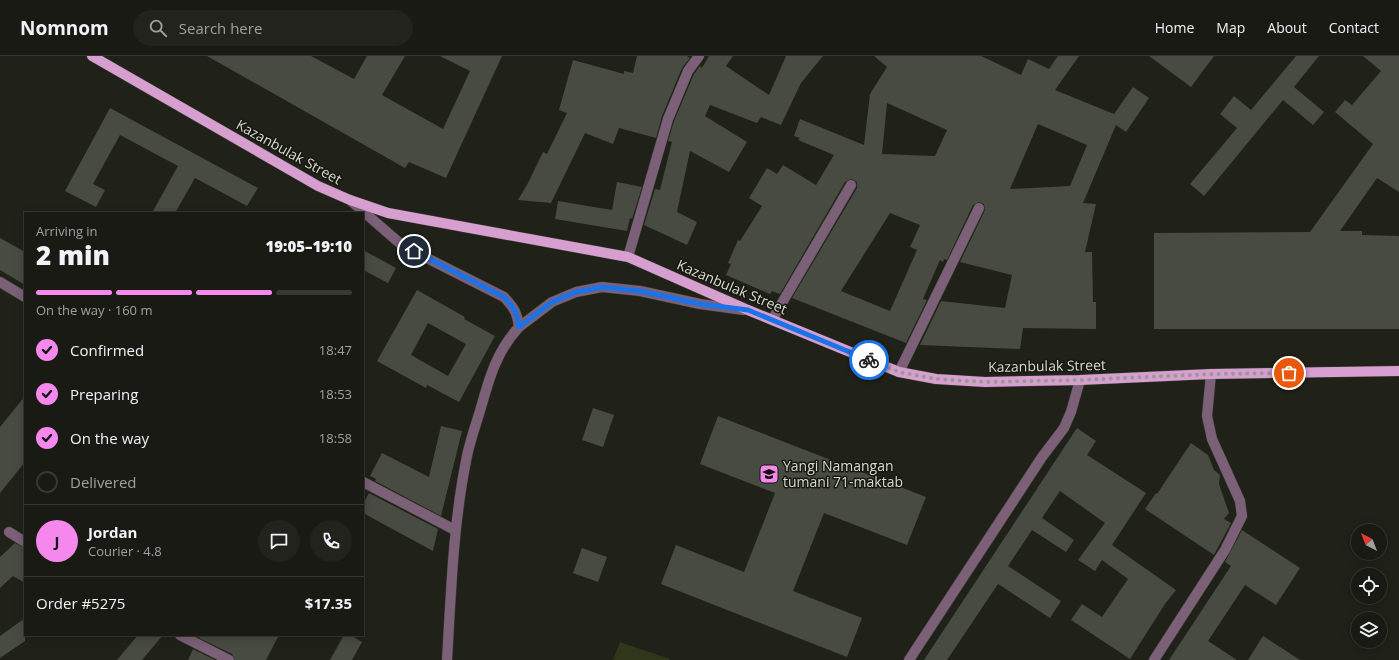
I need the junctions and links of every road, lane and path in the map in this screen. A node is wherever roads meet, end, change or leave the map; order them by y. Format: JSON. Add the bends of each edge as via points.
{"nodes":[{"id":1,"x":92,"y":56,"type":"edge"},
{"id":2,"x":699,"y":56,"type":"edge"},
{"id":3,"x":851,"y":185,"type":"dead end"},
{"id":4,"x":350,"y":200,"type":"junction"},
{"id":5,"x":979,"y":208,"type":"dead end"},
{"id":6,"x":364,"y":212,"type":"edge"},
{"id":7,"x":364,"y":212,"type":"edge"},
{"id":8,"x":628,"y":257,"type":"junction"},
{"id":9,"x":0,"y":282,"type":"edge"},
{"id":10,"x":24,"y":296,"type":"edge"},
{"id":11,"x":748,"y":310,"type":"junction"},
{"id":12,"x":772,"y":320,"type":"junction"},
{"id":13,"x":519,"y":327,"type":"junction"},
{"id":14,"x":1399,"y":371,"type":"edge"},
{"id":15,"x":899,"y":372,"type":"junction"},
{"id":16,"x":1211,"y":374,"type":"junction"},
{"id":17,"x":1080,"y":380,"type":"junction"},
{"id":18,"x":364,"y":483,"type":"edge"},
{"id":19,"x":455,"y":530,"type":"junction"},
{"id":20,"x":9,"y":532,"type":"dead end"},
{"id":21,"x":24,"y":541,"type":"edge"},
{"id":22,"x":182,"y":636,"type":"edge"},
{"id":23,"x":229,"y":660,"type":"edge"},
{"id":24,"x":447,"y":660,"type":"edge"},
{"id":25,"x":909,"y":660,"type":"edge"},
{"id":26,"x":1154,"y":660,"type":"edge"}],
"edges":[{"from":1,"to":4,"type":"main road","name":"Kazanbulak Street","via":[[318,186]]},
{"from":2,"to":8,"type":"street","via":[[688,71],[668,119]]},
{"from":3,"to":12,"type":"street"},
{"from":4,"to":7,"type":"street"},
{"from":4,"to":8,"type":"main road","name":"Kazanbulak Street","via":[[388,213]]},
{"from":5,"to":15,"type":"street"},
{"from":6,"to":13,"type":"street","via":[[403,246],[504,297],[518,316]]},
{"from":8,"to":11,"type":"main road","name":"Kazanbulak Street"},
{"from":9,"to":10,"type":"street"},
{"from":11,"to":12,"type":"main road","name":"Kazanbulak Street"},
{"from":11,"to":13,"type":"street","via":[[602,287],[576,292],[552,302]]},
{"from":12,"to":15,"type":"main road","name":"Kazanbulak Street"},
{"from":13,"to":19,"type":"street","via":[[498,357],[486,388],[466,460]]},
{"from":14,"to":16,"type":"main road","name":"Kazanbulak Street"},
{"from":15,"to":17,"type":"main road","name":"Kazanbulak Street","via":[[936,379],[985,382]]},
{"from":16,"to":17,"type":"main road","name":"Kazanbulak Street"},
{"from":16,"to":26,"type":"street","via":[[1207,416],[1212,439],[1240,501],[1242,516],[1225,550]]},
{"from":17,"to":25,"type":"street","via":[[1064,428]]},
{"from":18,"to":19,"type":"street"},
{"from":19,"to":24,"type":"street"},
{"from":20,"to":21,"type":"street"},
{"from":22,"to":23,"type":"street"}]}
